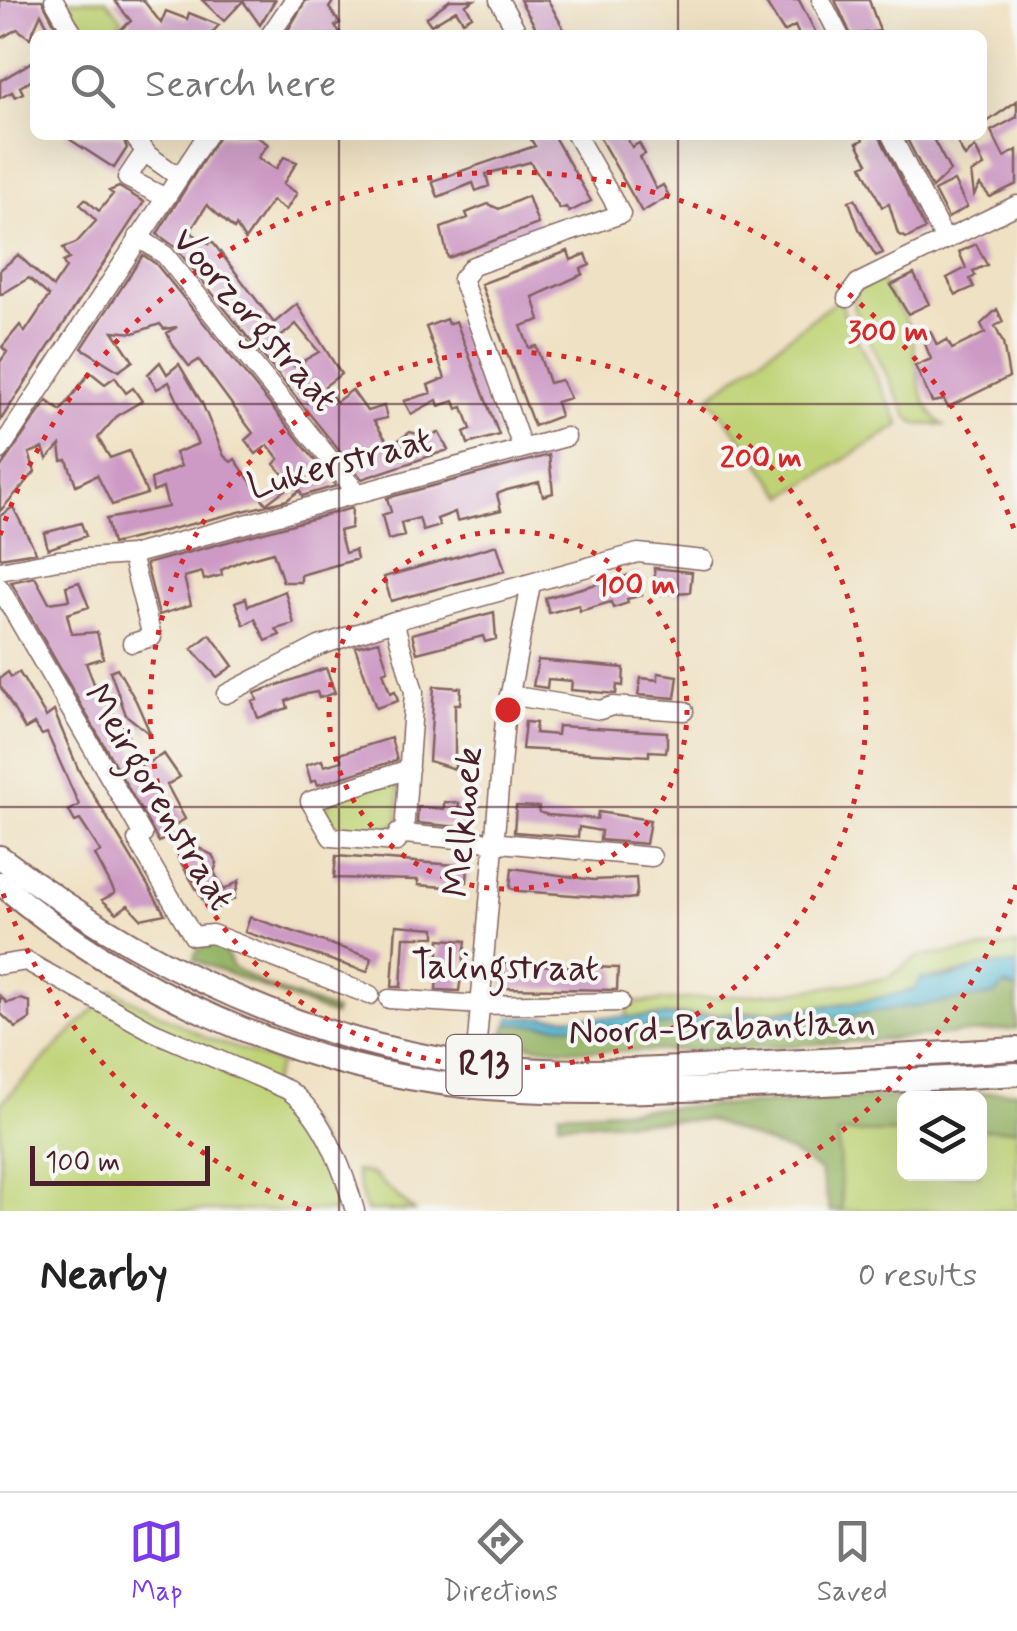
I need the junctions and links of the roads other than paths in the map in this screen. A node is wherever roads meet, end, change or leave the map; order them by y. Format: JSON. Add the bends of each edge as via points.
{"nodes":[{"id":1,"x":54,"y":0,"type":"edge"},
{"id":2,"x":294,"y":0,"type":"edge"},
{"id":3,"x":499,"y":0,"type":"edge"},
{"id":4,"x":821,"y":0,"type":"edge"},
{"id":5,"x":71,"y":30,"type":"edge"},
{"id":6,"x":273,"y":30,"type":"edge"},
{"id":7,"x":516,"y":30,"type":"edge"},
{"id":8,"x":836,"y":30,"type":"edge"},
{"id":9,"x":137,"y":140,"type":"edge"},
{"id":10,"x":204,"y":140,"type":"edge"},
{"id":11,"x":579,"y":140,"type":"edge"},
{"id":12,"x":894,"y":140,"type":"edge"},
{"id":13,"x":145,"y":151,"type":"junction"},
{"id":14,"x":179,"y":177,"type":"junction"},
{"id":15,"x":166,"y":198,"type":"junction"},
{"id":16,"x":1017,"y":204,"type":"edge"},
{"id":17,"x":138,"y":237,"type":"junction"},
{"id":18,"x":945,"y":240,"type":"junction"},
{"id":19,"x":847,"y":298,"type":"dead end"},
{"id":20,"x":566,"y":437,"type":"dead end"},
{"id":21,"x":522,"y":448,"type":"junction"},
{"id":22,"x":0,"y":450,"type":"edge"},
{"id":23,"x":358,"y":494,"type":"junction"},
{"id":24,"x":131,"y":554,"type":"junction"},
{"id":25,"x":704,"y":560,"type":"dead end"},
{"id":26,"x":0,"y":572,"type":"edge"},
{"id":27,"x":531,"y":584,"type":"junction"},
{"id":28,"x":0,"y":588,"type":"edge"},
{"id":29,"x":394,"y":622,"type":"junction"},
{"id":30,"x":132,"y":643,"type":"dead end"},
{"id":31,"x":226,"y":694,"type":"dead end"},
{"id":32,"x":509,"y":695,"type":"junction"},
{"id":33,"x":684,"y":711,"type":"dead end"},
{"id":34,"x":409,"y":769,"type":"junction"},
{"id":35,"x":404,"y":834,"type":"junction"},
{"id":36,"x":495,"y":841,"type":"junction"},
{"id":37,"x":0,"y":857,"type":"edge"},
{"id":38,"x":652,"y":857,"type":"dead end"},
{"id":39,"x":0,"y":883,"type":"edge"},
{"id":40,"x":0,"y":965,"type":"edge"},
{"id":41,"x":379,"y":997,"type":"joint"},
{"id":42,"x":620,"y":1002,"type":"dead end"},
{"id":43,"x":482,"y":1006,"type":"junction"},
{"id":44,"x":1017,"y":1049,"type":"edge"},
{"id":45,"x":475,"y":1064,"type":"junction"},
{"id":46,"x":1017,"y":1074,"type":"edge"},
{"id":47,"x":356,"y":1211,"type":"edge"}],
"edges":[{"from":1,"to":5,"type":"street"},
{"from":2,"to":6,"type":"street"},
{"from":3,"to":7,"type":"street"},
{"from":4,"to":8,"type":"street"},
{"from":9,"to":13,"type":"street"},
{"from":10,"to":14,"type":"street"},
{"from":11,"to":21,"type":"street","via":[[621,214],[473,266],[462,279]]},
{"from":12,"to":18,"type":"street"},
{"from":13,"to":14,"type":"street"},
{"from":13,"to":15,"type":"street","via":[[127,178]]},
{"from":14,"to":15,"type":"street"},
{"from":15,"to":17,"type":"street"},
{"from":16,"to":18,"type":"street"},
{"from":17,"to":22,"type":"street"},
{"from":17,"to":23,"type":"street","name":"Voorzorgstraat","via":[[165,255]]},
{"from":18,"to":19,"type":"street","via":[[858,283]]},
{"from":20,"to":21,"type":"street","name":"Lukerstraat"},
{"from":21,"to":23,"type":"street","name":"Lukerstraat"},
{"from":23,"to":24,"type":"street","name":"Lukerstraat"},
{"from":24,"to":26,"type":"street","name":"Lukerstraat"},
{"from":24,"to":30,"type":"street","via":[[158,637]]},
{"from":25,"to":27,"type":"street","via":[[638,554]]},
{"from":27,"to":29,"type":"street"},
{"from":27,"to":32,"type":"street","name":"Melkhoek"},
{"from":28,"to":41,"type":"street","name":"Meirgorenstraat","via":[[194,936],[212,934]]},
{"from":29,"to":31,"type":"street","via":[[319,646]]},
{"from":29,"to":34,"type":"street","via":[[414,692]]},
{"from":32,"to":33,"type":"street","via":[[600,710]]},
{"from":32,"to":36,"type":"street","name":"Melkhoek"},
{"from":34,"to":35,"type":"street"},
{"from":34,"to":35,"type":"street","via":[[310,801],[331,837],[398,842],[398,833]]},
{"from":35,"to":36,"type":"street"},
{"from":36,"to":38,"type":"street"},
{"from":36,"to":43,"type":"street","name":"Melkhoek"},
{"from":37,"to":45,"type":"main road","name":"Noord-Brabantlaan","number":"R13","via":[[54,898],[220,992],[344,1038]]},
{"from":39,"to":46,"type":"main road","name":"Noord-Brabantlaan","number":"R13","via":[[55,928],[240,1029],[345,1062],[461,1086],[572,1094]]},
{"from":40,"to":47,"type":"street","via":[[26,961],[152,1031],[301,1098]]},
{"from":41,"to":43,"type":"street","name":"Talingstraat"},
{"from":42,"to":43,"type":"street","name":"Talingstraat"},
{"from":43,"to":45,"type":"street","name":"Melkhoek"},
{"from":44,"to":45,"type":"main road","name":"Noord-Brabantlaan","number":"R13","via":[[636,1070]]}]}
